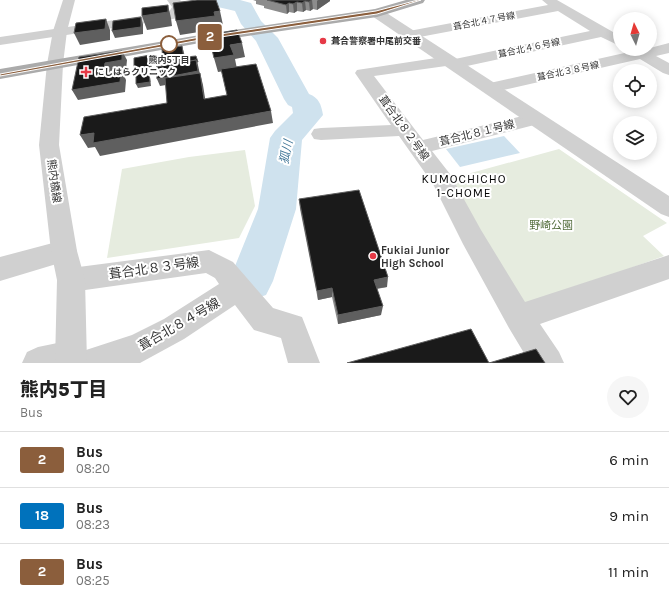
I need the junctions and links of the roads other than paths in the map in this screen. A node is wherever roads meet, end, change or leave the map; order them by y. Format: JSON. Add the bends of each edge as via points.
{"nodes":[{"id":1,"x":69,"y":0,"type":"edge"},
{"id":2,"x":173,"y":0,"type":"edge"},
{"id":3,"x":419,"y":0,"type":"edge"},
{"id":4,"x":554,"y":3,"type":"edge"},
{"id":5,"x":377,"y":13,"type":"junction"},
{"id":6,"x":60,"y":31,"type":"junction"},
{"id":7,"x":604,"y":32,"type":"junction"},
{"id":8,"x":409,"y":35,"type":"junction"},
{"id":9,"x":613,"y":38,"type":"edge"},
{"id":10,"x":0,"y":41,"type":"edge"},
{"id":11,"x":669,"y":48,"type":"edge"},
{"id":12,"x":657,"y":50,"type":"edge"},
{"id":13,"x":622,"y":56,"type":"edge"},
{"id":14,"x":645,"y":56,"type":"edge"},
{"id":15,"x":451,"y":62,"type":"junction"},
{"id":16,"x":55,"y":64,"type":"junction"},
{"id":17,"x":669,"y":70,"type":"edge"},
{"id":18,"x":0,"y":74,"type":"edge"},
{"id":19,"x":490,"y":88,"type":"junction"},
{"id":20,"x":535,"y":119,"type":"junction"},
{"id":21,"x":405,"y":129,"type":"junction"},
{"id":22,"x":321,"y":134,"type":"dead end"},
{"id":23,"x":418,"y":148,"type":"junction"},
{"id":24,"x":669,"y":208,"type":"edge"},
{"id":25,"x":64,"y":251,"type":"junction"},
{"id":26,"x":669,"y":267,"type":"edge"},
{"id":27,"x":0,"y":269,"type":"edge"},
{"id":28,"x":71,"y":280,"type":"junction"},
{"id":29,"x":239,"y":287,"type":"junction"},
{"id":30,"x":519,"y":318,"type":"junction"},
{"id":31,"x":79,"y":360,"type":"edge"},
{"id":32,"x":38,"y":363,"type":"edge"},
{"id":33,"x":304,"y":363,"type":"edge"},
{"id":34,"x":548,"y":363,"type":"edge"}],
"edges":[{"from":1,"to":6,"type":"street","name":"熊内橋線"},
{"from":2,"to":6,"type":"street","via":[[179,6],[174,15]]},
{"from":3,"to":5,"type":"main road"},
{"from":4,"to":7,"type":"street"},
{"from":4,"to":8,"type":"street","name":"葺合北４７号線"},
{"from":5,"to":8,"type":"street"},
{"from":5,"to":16,"type":"main road"},
{"from":6,"to":10,"type":"street"},
{"from":6,"to":16,"type":"street","name":"熊内橋線"},
{"from":7,"to":9,"type":"street"},
{"from":7,"to":15,"type":"street","name":"葺合北４６号線"},
{"from":8,"to":15,"type":"street"},
{"from":11,"to":12,"type":"street","name":"葺合北３８号線"},
{"from":13,"to":19,"type":"street","name":"葺合北３８号線"},
{"from":14,"to":17,"type":"street"},
{"from":15,"to":19,"type":"street"},
{"from":15,"to":21,"type":"street","name":"葺合北８２号線","via":[[363,73]]},
{"from":16,"to":18,"type":"main road"},
{"from":16,"to":25,"type":"street","name":"熊内橋線","via":[[49,145]]},
{"from":19,"to":20,"type":"street"},
{"from":20,"to":23,"type":"street","name":"葺合北８１号線"},
{"from":20,"to":24,"type":"street"},
{"from":21,"to":22,"type":"street"},
{"from":21,"to":23,"type":"street","name":"葺合北８２号線"},
{"from":23,"to":30,"type":"street","name":"葺合北８２号線","via":[[442,180]]},
{"from":25,"to":27,"type":"street"},
{"from":25,"to":28,"type":"street","name":"熊内橋線"},
{"from":26,"to":30,"type":"street"},
{"from":28,"to":29,"type":"street","name":"葺合北８３号線","via":[[209,261],[224,270]]},
{"from":28,"to":31,"type":"street","name":"熊内橋線"},
{"from":29,"to":31,"type":"street","name":"葺合北８４号線","via":[[174,329],[137,349],[112,356]]},
{"from":29,"to":33,"type":"street","name":"葺合北８３号線","via":[[264,320],[292,327]]},
{"from":30,"to":34,"type":"street","name":"葺合北８２号線"},
{"from":31,"to":32,"type":"street","name":"葺合北８４号線"}]}
